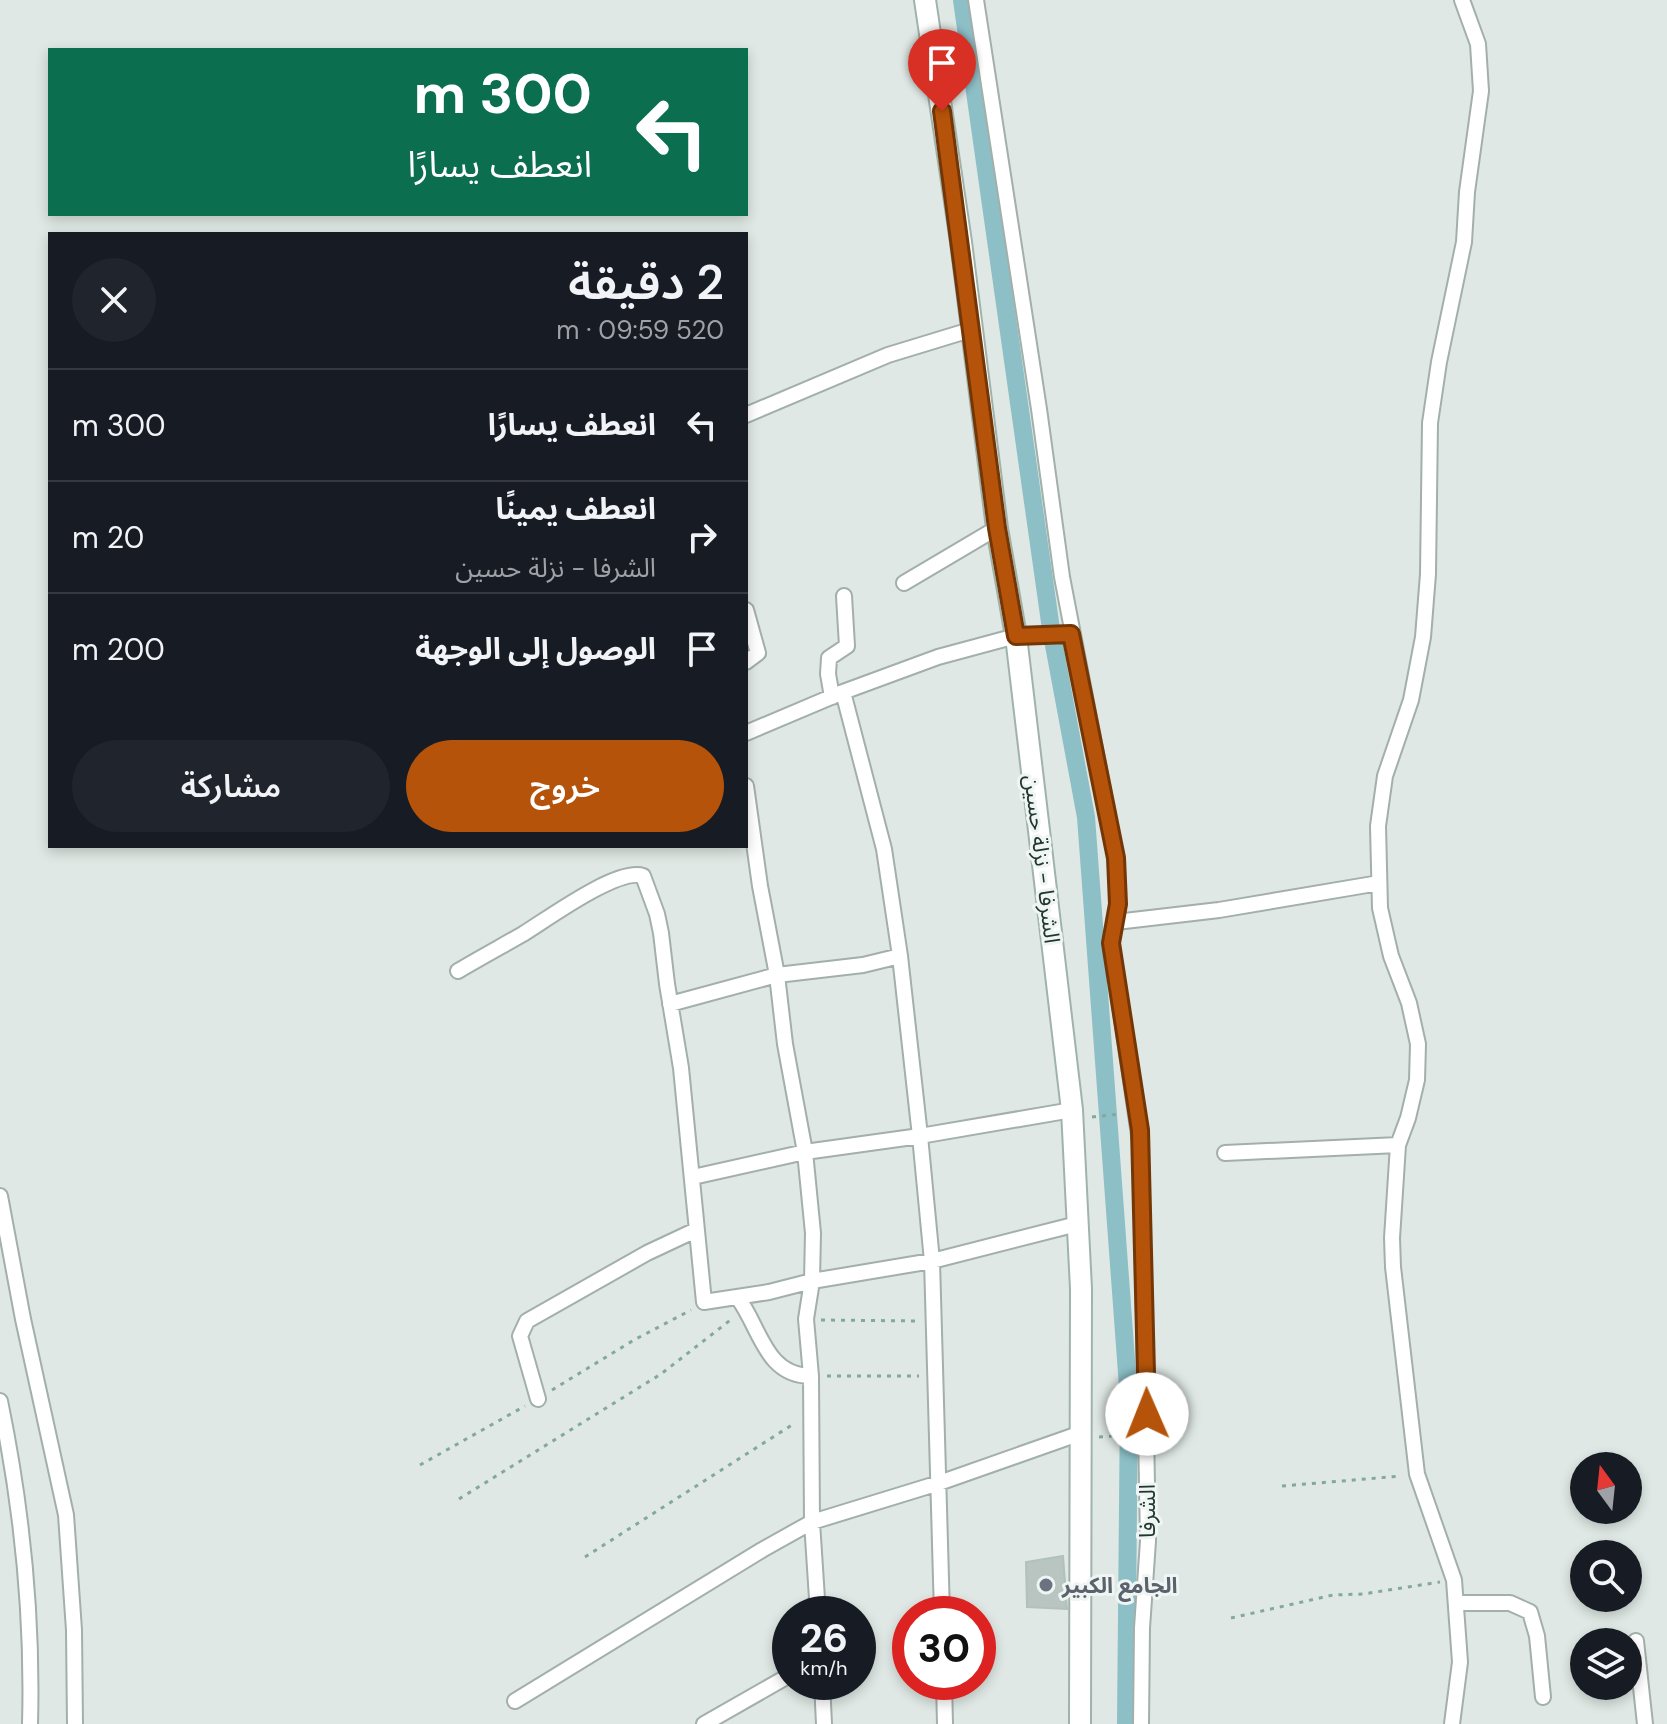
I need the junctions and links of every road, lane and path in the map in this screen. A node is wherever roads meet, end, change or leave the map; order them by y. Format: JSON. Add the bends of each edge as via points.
{"nodes":[{"id":1,"x":925,"y":0,"type":"edge"},
{"id":2,"x":976,"y":0,"type":"edge"},
{"id":3,"x":1462,"y":0,"type":"edge"},
{"id":4,"x":970,"y":330,"type":"junction"},
{"id":5,"x":748,"y":414,"type":"edge"},
{"id":6,"x":997,"y":528,"type":"junction"},
{"id":7,"x":904,"y":583,"type":"dead end"},
{"id":8,"x":844,"y":596,"type":"dead end"},
{"id":9,"x":748,"y":616,"type":"edge"},
{"id":10,"x":1067,"y":634,"type":"junction"},
{"id":11,"x":1016,"y":636,"type":"junction"},
{"id":12,"x":748,"y":661,"type":"edge"},
{"id":13,"x":837,"y":695,"type":"junction"},
{"id":14,"x":748,"y":732,"type":"edge"},
{"id":15,"x":748,"y":800,"type":"edge"},
{"id":16,"x":1379,"y":883,"type":"junction"},
{"id":17,"x":1116,"y":922,"type":"junction"},
{"id":18,"x":900,"y":956,"type":"junction"},
{"id":19,"x":458,"y":971,"type":"dead end"},
{"id":20,"x":777,"y":975,"type":"junction"},
{"id":21,"x":670,"y":1004,"type":"junction"},
{"id":22,"x":1072,"y":1110,"type":"junction"},
{"id":23,"x":1128,"y":1113,"type":"dead end"},
{"id":24,"x":1098,"y":1117,"type":"dead end"},
{"id":25,"x":920,"y":1136,"type":"junction"},
{"id":26,"x":1398,"y":1145,"type":"junction"},
{"id":27,"x":805,"y":1152,"type":"junction"},
{"id":28,"x":1225,"y":1153,"type":"dead end"},
{"id":29,"x":693,"y":1177,"type":"junction"},
{"id":30,"x":0,"y":1196,"type":"edge"},
{"id":31,"x":1077,"y":1224,"type":"junction"},
{"id":32,"x":696,"y":1230,"type":"junction"},
{"id":33,"x":932,"y":1261,"type":"junction"},
{"id":34,"x":812,"y":1281,"type":"junction"},
{"id":35,"x":704,"y":1302,"type":"junction"},
{"id":36,"x":742,"y":1303,"type":"junction"},
{"id":37,"x":806,"y":1319,"type":"junction"},
{"id":38,"x":934,"y":1322,"type":"junction"},
{"id":39,"x":811,"y":1376,"type":"junction"},
{"id":40,"x":935,"y":1376,"type":"junction"},
{"id":41,"x":538,"y":1399,"type":"junction"},
{"id":42,"x":0,"y":1401,"type":"edge"},
{"id":43,"x":812,"y":1413,"type":"junction"},
{"id":44,"x":1081,"y":1433,"type":"junction"},
{"id":45,"x":1139,"y":1434,"type":"dead end"},
{"id":46,"x":1113,"y":1436,"type":"dead end"},
{"id":47,"x":420,"y":1465,"type":"dead end"},
{"id":48,"x":1417,"y":1474,"type":"junction"},
{"id":49,"x":939,"y":1483,"type":"junction"},
{"id":50,"x":1282,"y":1486,"type":"dead end"},
{"id":51,"x":459,"y":1499,"type":"dead end"},
{"id":52,"x":812,"y":1522,"type":"junction"},
{"id":53,"x":585,"y":1557,"type":"dead end"},
{"id":54,"x":1454,"y":1580,"type":"junction"},
{"id":55,"x":817,"y":1596,"type":"edge"},
{"id":56,"x":942,"y":1596,"type":"edge"},
{"id":57,"x":1457,"y":1603,"type":"junction"},
{"id":58,"x":1231,"y":1618,"type":"dead end"},
{"id":59,"x":772,"y":1685,"type":"edge"},
{"id":60,"x":1642,"y":1696,"type":"edge"},
{"id":61,"x":1543,"y":1697,"type":"dead end"},
{"id":62,"x":823,"y":1700,"type":"edge"},
{"id":63,"x":944,"y":1700,"type":"edge"},
{"id":64,"x":515,"y":1701,"type":"dead end"},
{"id":65,"x":30,"y":1724,"type":"edge"},
{"id":66,"x":75,"y":1724,"type":"edge"},
{"id":67,"x":704,"y":1724,"type":"edge"},
{"id":68,"x":824,"y":1724,"type":"edge"},
{"id":69,"x":945,"y":1724,"type":"edge"},
{"id":70,"x":1080,"y":1724,"type":"edge"},
{"id":71,"x":1141,"y":1724,"type":"edge"},
{"id":72,"x":1452,"y":1724,"type":"edge"},
{"id":73,"x":1645,"y":1724,"type":"edge"}],
"edges":[{"from":1,"to":4,"type":"street","name":"الشرفا - نزلة حسين"},
{"from":2,"to":10,"type":"street","name":"الشرفا"},
{"from":3,"to":16,"type":"street","via":[[1478,44],[1481,91],[1464,242],[1430,423],[1426,615],[1417,674],[1382,791]]},
{"from":4,"to":5,"type":"street","via":[[877,359]]},
{"from":4,"to":6,"type":"street","name":"الشرفا - نزلة حسين"},
{"from":6,"to":7,"type":"street"},
{"from":6,"to":11,"type":"street","name":"الشرفا - نزلة حسين"},
{"from":8,"to":13,"type":"street","via":[[847,646],[829,658],[828,674]]},
{"from":9,"to":12,"type":"street","via":[[758,649]]},
{"from":10,"to":11,"type":"street"},
{"from":10,"to":17,"type":"street","name":"الشرفا","via":[[1114,845]]},
{"from":11,"to":13,"type":"street","via":[[938,657]]},
{"from":11,"to":22,"type":"street","name":"الشرفا - نزلة حسين"},
{"from":13,"to":14,"type":"street"},
{"from":13,"to":18,"type":"street","via":[[884,849]]},
{"from":15,"to":20,"type":"street"},
{"from":16,"to":17,"type":"street"},
{"from":16,"to":26,"type":"street","via":[[1391,956],[1418,1044],[1417,1080]]},
{"from":17,"to":71,"type":"street","name":"الشرفا","via":[[1112,955],[1141,1149],[1148,1541]]},
{"from":18,"to":20,"type":"street"},
{"from":18,"to":25,"type":"street"},
{"from":19,"to":21,"type":"street","via":[[564,906],[640,874],[657,914]]},
{"from":20,"to":21,"type":"street"},
{"from":20,"to":27,"type":"street"},
{"from":21,"to":29,"type":"street"},
{"from":22,"to":25,"type":"street"},
{"from":22,"to":31,"type":"street","name":"الشرفا - نزلة حسين"},
{"from":23,"to":24,"type":"path"},
{"from":25,"to":27,"type":"street"},
{"from":25,"to":33,"type":"street"},
{"from":26,"to":28,"type":"street"},
{"from":26,"to":48,"type":"street","via":[[1393,1267]]},
{"from":27,"to":29,"type":"street"},
{"from":27,"to":34,"type":"street"},
{"from":29,"to":32,"type":"street"},
{"from":30,"to":66,"type":"street","via":[[66,1515]]},
{"from":31,"to":33,"type":"street"},
{"from":31,"to":44,"type":"street","name":"الشرفا - نزلة حسين"},
{"from":32,"to":35,"type":"street"},
{"from":32,"to":41,"type":"street","via":[[527,1321],[520,1336]]},
{"from":33,"to":34,"type":"street"},
{"from":33,"to":38,"type":"street"},
{"from":34,"to":36,"type":"street"},
{"from":34,"to":37,"type":"street"},
{"from":35,"to":36,"type":"street"},
{"from":35,"to":41,"type":"path"},
{"from":36,"to":39,"type":"street","via":[[769,1356],[793,1373]]},
{"from":36,"to":51,"type":"path","via":[[661,1374]]},
{"from":37,"to":38,"type":"path"},
{"from":37,"to":39,"type":"street"},
{"from":38,"to":40,"type":"street"},
{"from":39,"to":40,"type":"path"},
{"from":39,"to":43,"type":"street"},
{"from":40,"to":49,"type":"street"},
{"from":41,"to":47,"type":"path"},
{"from":42,"to":65,"type":"street","via":[[25,1557]]},
{"from":43,"to":52,"type":"street"},
{"from":43,"to":53,"type":"path"},
{"from":44,"to":49,"type":"street"},
{"from":44,"to":70,"type":"street","name":"الشرفا - نزلة حسين"},
{"from":45,"to":46,"type":"path"},
{"from":48,"to":50,"type":"path"},
{"from":48,"to":54,"type":"street"},
{"from":49,"to":52,"type":"street"},
{"from":49,"to":56,"type":"street"},
{"from":52,"to":55,"type":"street"},
{"from":52,"to":64,"type":"street"},
{"from":54,"to":57,"type":"street"},
{"from":54,"to":58,"type":"path","via":[[1333,1595]]},
{"from":57,"to":61,"type":"street","via":[[1510,1603],[1530,1612]]},
{"from":57,"to":72,"type":"street","via":[[1460,1662]]},
{"from":59,"to":67,"type":"street"},
{"from":60,"to":73,"type":"street"},
{"from":62,"to":68,"type":"street"},
{"from":63,"to":69,"type":"street"}]}
